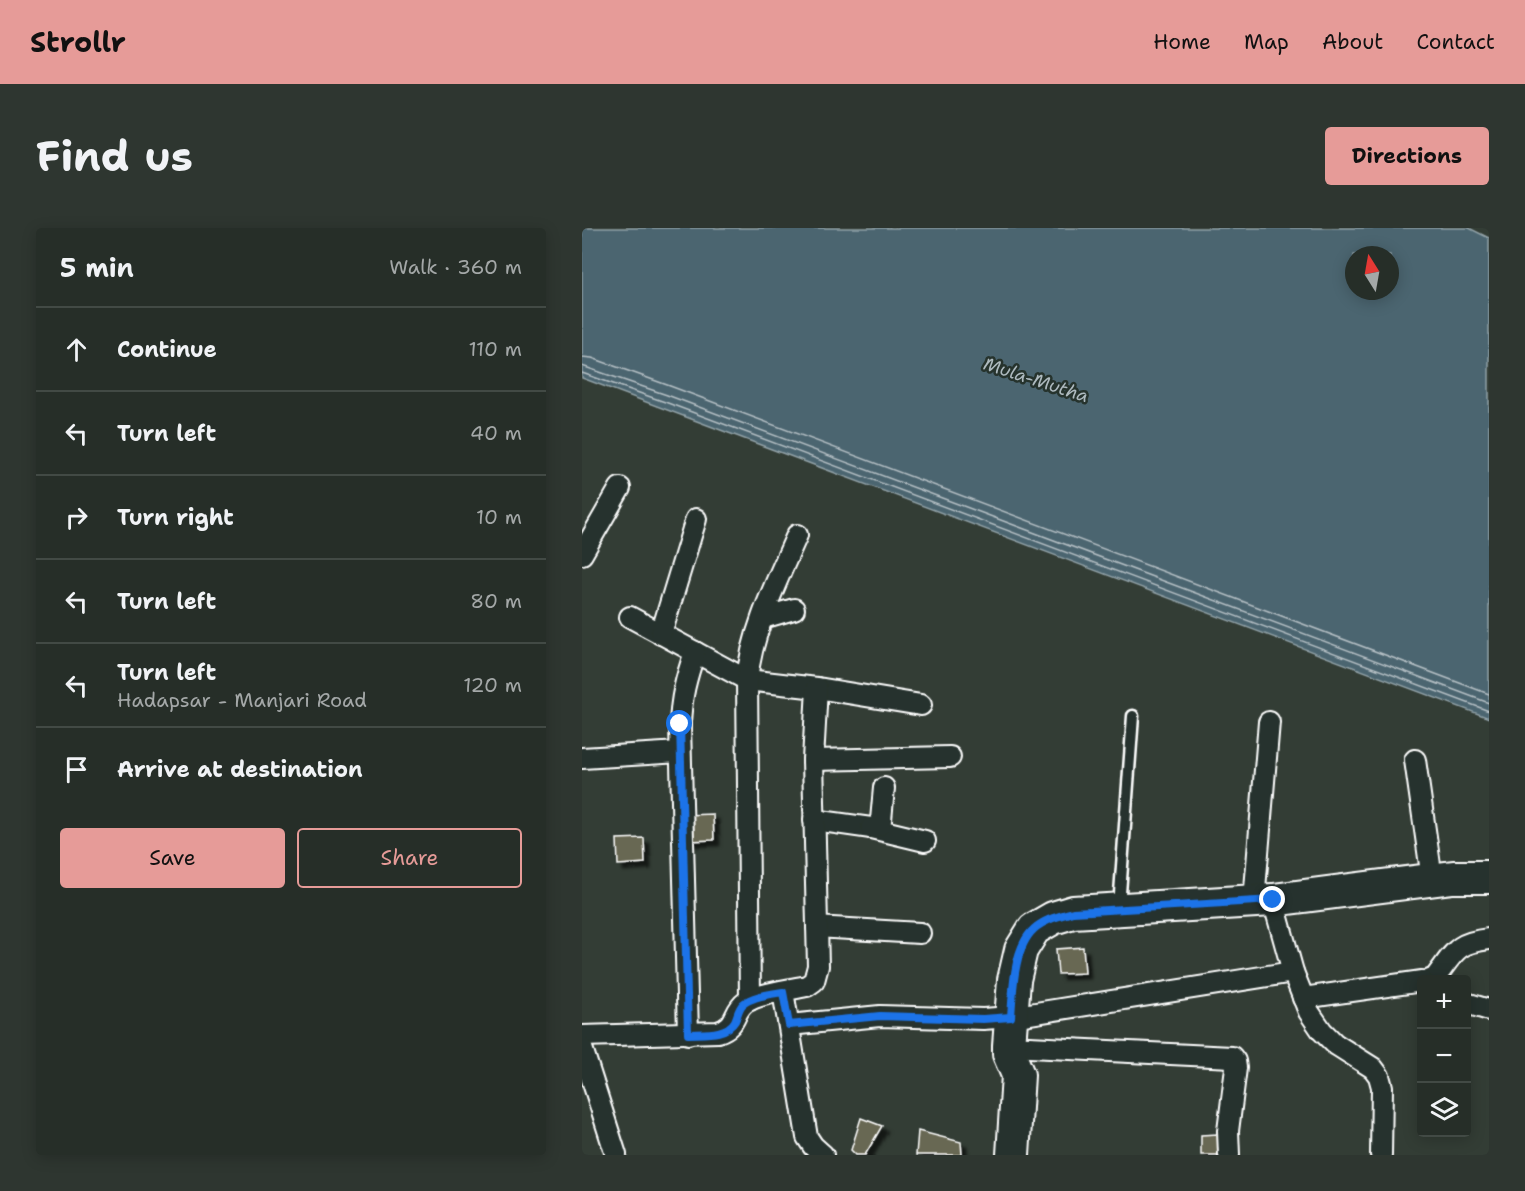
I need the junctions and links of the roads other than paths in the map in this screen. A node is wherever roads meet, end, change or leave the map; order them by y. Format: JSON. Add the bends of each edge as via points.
{"nodes":[{"id":1,"x":620,"y":488,"type":"dead end"},
{"id":2,"x":696,"y":519,"type":"dead end"},
{"id":3,"x":797,"y":535,"type":"dead end"},
{"id":4,"x":582,"y":554,"type":"edge"},
{"id":5,"x":794,"y":609,"type":"dead end"},
{"id":6,"x":630,"y":617,"type":"dead end"},
{"id":7,"x":763,"y":618,"type":"junction"},
{"id":8,"x":661,"y":634,"type":"junction"},
{"id":9,"x":695,"y":652,"type":"junction"},
{"id":10,"x":747,"y":680,"type":"junction"},
{"id":11,"x":817,"y":688,"type":"junction"},
{"id":12,"x":921,"y":705,"type":"dead end"},
{"id":13,"x":1133,"y":716,"type":"dead end"},
{"id":14,"x":1269,"y":722,"type":"dead end"},
{"id":15,"x":680,"y":752,"type":"junction"},
{"id":16,"x":950,"y":757,"type":"dead end"},
{"id":17,"x":582,"y":758,"type":"edge"},
{"id":18,"x":813,"y":760,"type":"junction"},
{"id":19,"x":1415,"y":760,"type":"dead end"},
{"id":20,"x":884,"y":788,"type":"dead end"},
{"id":21,"x":814,"y":820,"type":"junction"},
{"id":22,"x":872,"y":828,"type":"junction"},
{"id":23,"x":925,"y":842,"type":"dead end"},
{"id":24,"x":1489,"y":878,"type":"edge"},
{"id":25,"x":1432,"y":879,"type":"junction"},
{"id":26,"x":1264,"y":901,"type":"junction"},
{"id":27,"x":1119,"y":910,"type":"junction"},
{"id":28,"x":817,"y":927,"type":"junction"},
{"id":29,"x":920,"y":933,"type":"dead end"},
{"id":30,"x":1489,"y":939,"type":"edge"},
{"id":31,"x":1293,"y":972,"type":"junction"},
{"id":32,"x":1435,"y":975,"type":"edge"},
{"id":33,"x":1417,"y":982,"type":"edge"},
{"id":34,"x":783,"y":992,"type":"junction"},
{"id":35,"x":1303,"y":998,"type":"junction"},
{"id":36,"x":750,"y":1000,"type":"junction"},
{"id":37,"x":1471,"y":1005,"type":"edge"},
{"id":38,"x":1489,"y":1010,"type":"edge"},
{"id":39,"x":789,"y":1025,"type":"junction"},
{"id":40,"x":688,"y":1034,"type":"junction"},
{"id":41,"x":582,"y":1036,"type":"edge"},
{"id":42,"x":1009,"y":1039,"type":"junction"},
{"id":43,"x":582,"y":1048,"type":"edge"},
{"id":44,"x":609,"y":1152,"type":"edge"},
{"id":45,"x":812,"y":1152,"type":"edge"},
{"id":46,"x":994,"y":1155,"type":"edge"},
{"id":47,"x":1012,"y":1155,"type":"edge"},
{"id":48,"x":1229,"y":1155,"type":"edge"},
{"id":49,"x":1381,"y":1155,"type":"edge"}],
"edges":[{"from":1,"to":4,"type":"street"},
{"from":2,"to":8,"type":"street"},
{"from":3,"to":7,"type":"street"},
{"from":5,"to":7,"type":"street"},
{"from":6,"to":8,"type":"street"},
{"from":7,"to":10,"type":"street","via":[[748,664]]},
{"from":8,"to":9,"type":"street"},
{"from":9,"to":10,"type":"street"},
{"from":9,"to":15,"type":"street","via":[[680,701]]},
{"from":10,"to":11,"type":"street"},
{"from":10,"to":36,"type":"street"},
{"from":11,"to":12,"type":"street"},
{"from":11,"to":18,"type":"street"},
{"from":13,"to":27,"type":"lane"},
{"from":14,"to":26,"type":"street"},
{"from":15,"to":17,"type":"street"},
{"from":15,"to":40,"type":"street"},
{"from":16,"to":18,"type":"street"},
{"from":18,"to":21,"type":"street"},
{"from":19,"to":25,"type":"street"},
{"from":20,"to":22,"type":"street","via":[[881,820]]},
{"from":21,"to":22,"type":"street"},
{"from":21,"to":28,"type":"street"},
{"from":22,"to":23,"type":"street"},
{"from":24,"to":25,"type":"main road"},
{"from":25,"to":26,"type":"main road"},
{"from":26,"to":27,"type":"main road"},
{"from":26,"to":31,"type":"street"},
{"from":27,"to":42,"type":"main road","via":[[1073,912],[1034,929],[1021,950],[1014,980]]},
{"from":28,"to":29,"type":"street"},
{"from":28,"to":34,"type":"street","via":[[818,966],[814,981]]},
{"from":30,"to":32,"type":"street","via":[[1460,946]]},
{"from":31,"to":35,"type":"street"},
{"from":31,"to":42,"type":"street"},
{"from":33,"to":35,"type":"street"},
{"from":34,"to":36,"type":"street"},
{"from":34,"to":39,"type":"street"},
{"from":35,"to":49,"type":"street","via":[[1322,1031],[1379,1076]]},
{"from":36,"to":40,"type":"street","via":[[740,1008],[728,1029]]},
{"from":37,"to":38,"type":"street"},
{"from":39,"to":42,"type":"street","via":[[880,1016],[983,1019]]},
{"from":39,"to":45,"type":"street"},
{"from":40,"to":41,"type":"street"},
{"from":42,"to":46,"type":"main road","via":[[998,1072]]},
{"from":42,"to":47,"type":"main road","via":[[1018,1075]]},
{"from":42,"to":48,"type":"street","via":[[1232,1057],[1236,1068]]},
{"from":43,"to":44,"type":"street"}]}
